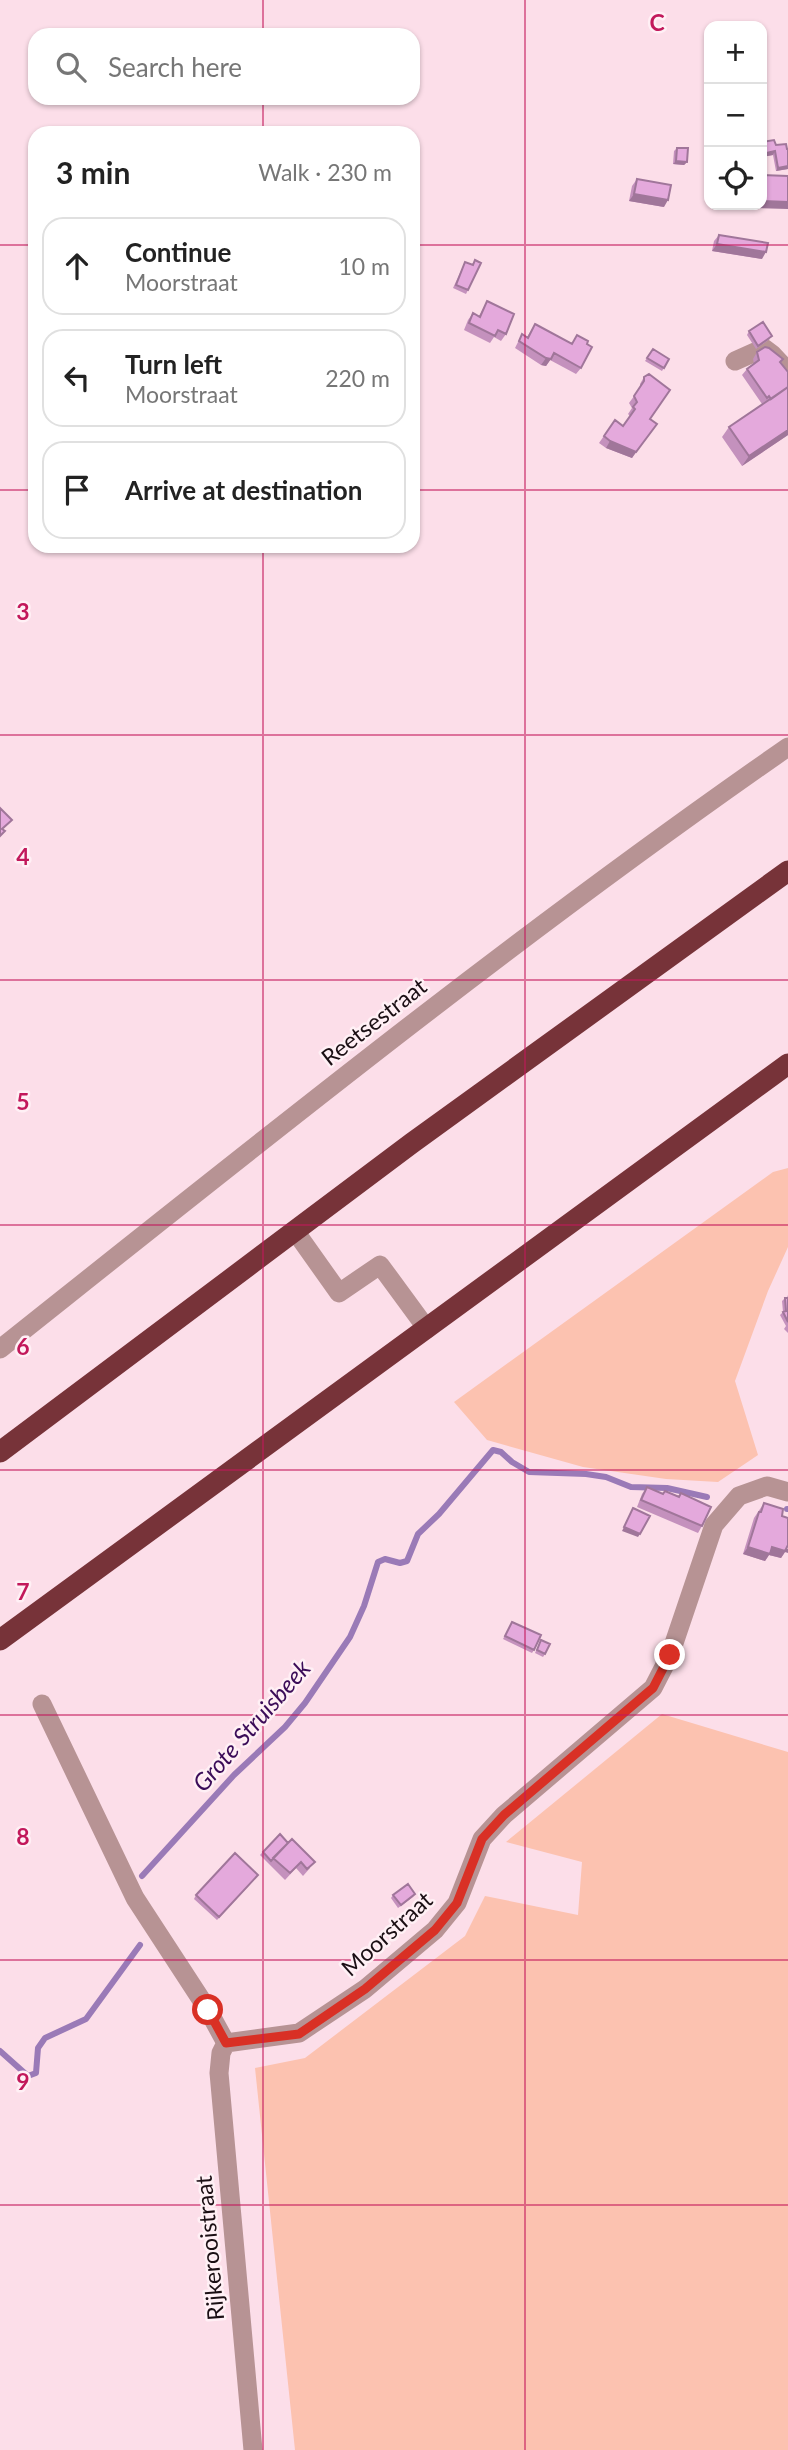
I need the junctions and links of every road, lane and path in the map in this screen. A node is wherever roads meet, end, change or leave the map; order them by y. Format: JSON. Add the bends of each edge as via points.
{"nodes":[{"id":1,"x":736,"y":361,"type":"dead end"},
{"id":2,"x":788,"y":371,"type":"edge"},
{"id":3,"x":788,"y":747,"type":"edge"},
{"id":4,"x":788,"y":871,"type":"edge"},
{"id":5,"x":788,"y":1064,"type":"edge"},
{"id":6,"x":295,"y":1231,"type":"junction"},
{"id":7,"x":427,"y":1329,"type":"junction"},
{"id":8,"x":0,"y":1349,"type":"edge"},
{"id":9,"x":0,"y":1452,"type":"edge"},
{"id":10,"x":788,"y":1492,"type":"edge"},
{"id":11,"x":0,"y":1640,"type":"edge"},
{"id":12,"x":42,"y":1704,"type":"dead end"},
{"id":13,"x":226,"y":2043,"type":"junction"},
{"id":14,"x":253,"y":2450,"type":"edge"}],
"edges":[{"from":1,"to":2,"type":"street","via":[[764,348]]},
{"from":3,"to":8,"type":"street","name":"Reetsestraat","via":[[441,1000]]},
{"from":4,"to":6,"type":"highway"},
{"from":5,"to":7,"type":"highway"},
{"from":6,"to":7,"type":"street","via":[[339,1293],[380,1265]]},
{"from":6,"to":9,"type":"highway"},
{"from":7,"to":11,"type":"highway"},
{"from":10,"to":13,"type":"street","name":"Moorstraat","via":[[767,1486],[738,1496],[714,1525],[670,1655],[653,1688],[482,1839],[457,1903],[435,1930],[365,1989],[299,2034]]},
{"from":12,"to":13,"type":"street","via":[[135,1898]]},
{"from":13,"to":14,"type":"street","name":"Rijkerooistraat","via":[[219,2073]]}]}
